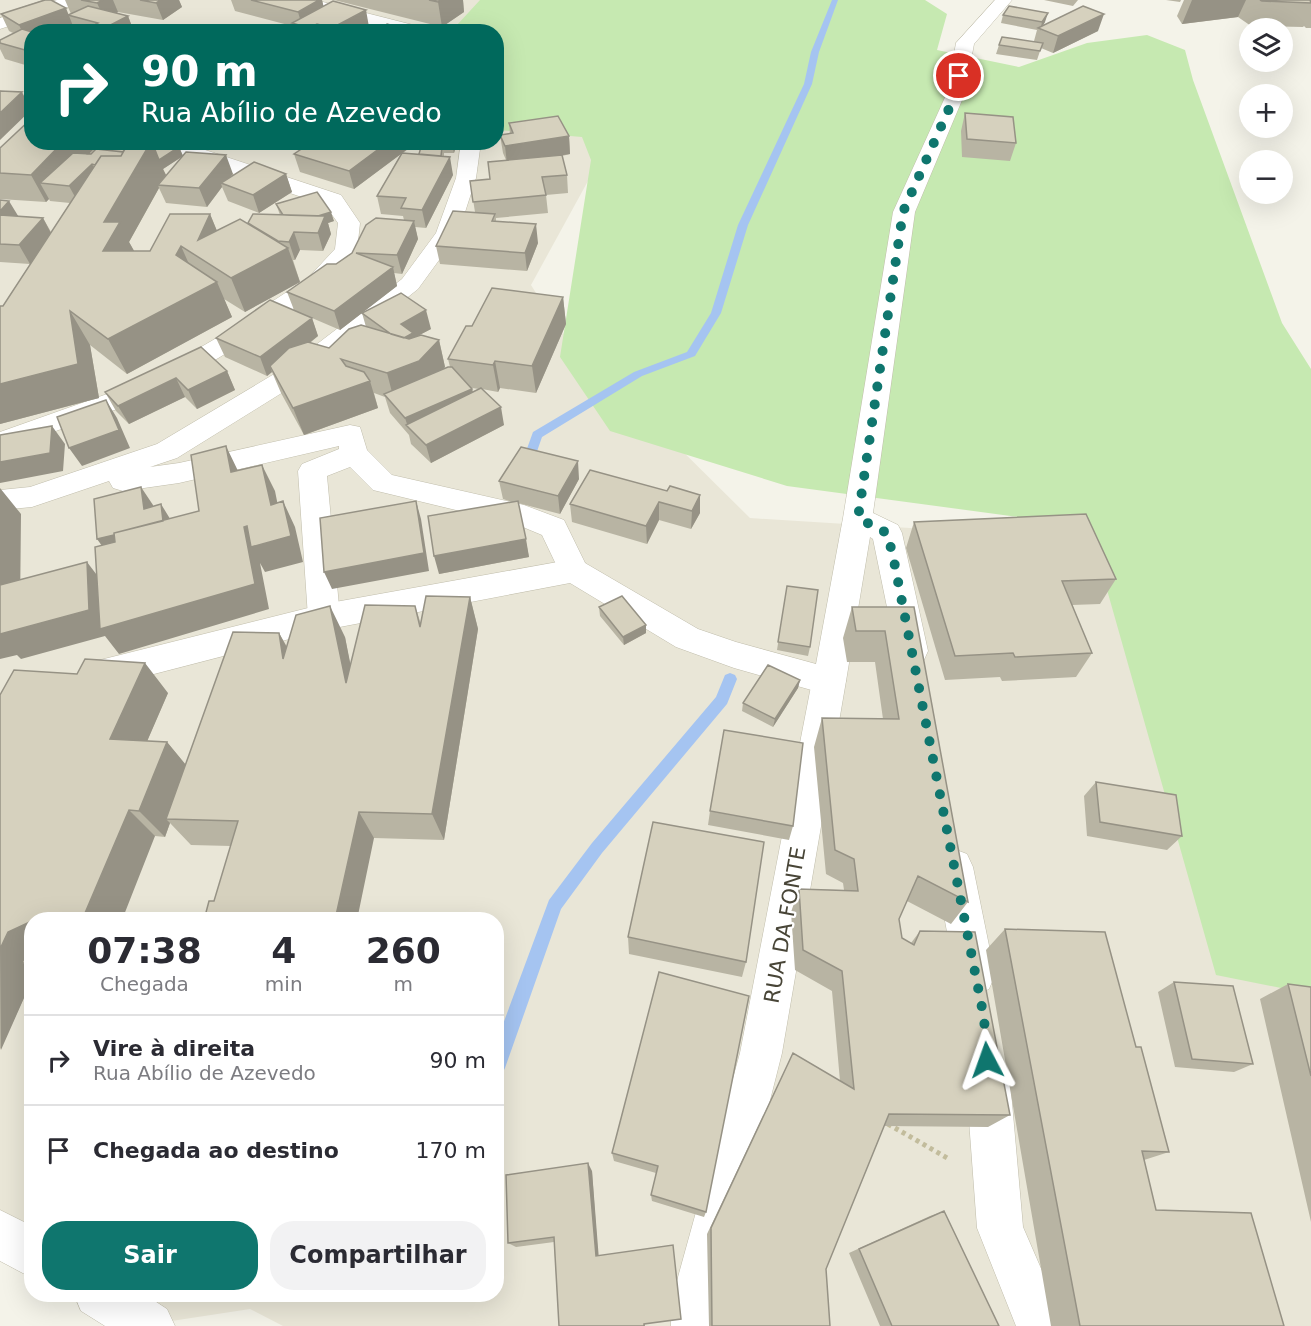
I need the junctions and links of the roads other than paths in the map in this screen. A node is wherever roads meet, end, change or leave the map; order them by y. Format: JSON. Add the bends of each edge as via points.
{"nodes":[{"id":1,"x":71,"y":0,"type":"edge"},
{"id":2,"x":1004,"y":0,"type":"edge"},
{"id":3,"x":305,"y":1,"type":"edge"},
{"id":4,"x":0,"y":24,"type":"edge"},
{"id":5,"x":390,"y":24,"type":"edge"},
{"id":6,"x":0,"y":97,"type":"edge"},
{"id":7,"x":24,"y":102,"type":"edge"},
{"id":8,"x":183,"y":150,"type":"edge"},
{"id":9,"x":470,"y":150,"type":"edge"},
{"id":10,"x":0,"y":442,"type":"edge"},
{"id":11,"x":354,"y":454,"type":"junction"},
{"id":12,"x":32,"y":497,"type":"junction"},
{"id":13,"x":0,"y":500,"type":"edge"},
{"id":14,"x":858,"y":518,"type":"junction"},
{"id":15,"x":574,"y":571,"type":"junction"},
{"id":16,"x":324,"y":617,"type":"junction"},
{"id":17,"x":829,"y":681,"type":"junction"},
{"id":18,"x":918,"y":681,"type":"edge"},
{"id":19,"x":69,"y":682,"type":"edge"},
{"id":20,"x":947,"y":832,"type":"edge"},
{"id":21,"x":0,"y":1234,"type":"edge"},
{"id":22,"x":24,"y":1249,"type":"edge"},
{"id":23,"x":111,"y":1302,"type":"edge"},
{"id":24,"x":150,"y":1326,"type":"edge"},
{"id":25,"x":696,"y":1326,"type":"edge"},
{"id":26,"x":1041,"y":1326,"type":"edge"}],
"edges":[{"from":1,"to":4,"type":"street"},
{"from":2,"to":14,"type":"street","name":"RUA DA FONTE","via":[[965,44],[956,93],[903,212]]},
{"from":3,"to":5,"type":"street"},
{"from":6,"to":7,"type":"street"},
{"from":8,"to":10,"type":"street","via":[[333,200],[349,224],[346,251],[316,283],[230,341],[150,388]]},
{"from":9,"to":12,"type":"street","via":[[466,178],[447,234],[410,284],[300,370],[167,451]]},
{"from":11,"to":12,"type":"street","via":[[350,434],[179,473]]},
{"from":11,"to":15,"type":"street","via":[[383,483],[524,516],[554,528]]},
{"from":11,"to":16,"type":"street","via":[[312,471]]},
{"from":12,"to":13,"type":"street"},
{"from":14,"to":17,"type":"street","name":"RUA DA FONTE"},
{"from":14,"to":18,"type":"street","via":[[887,533]]},
{"from":15,"to":16,"type":"street"},
{"from":15,"to":17,"type":"street","via":[[687,638]]},
{"from":16,"to":19,"type":"street"},
{"from":17,"to":25,"type":"street","name":"RUA DA FONTE","via":[[763,1046],[694,1306]]},
{"from":20,"to":26,"type":"street","via":[[983,1024],[1000,1228]]},
{"from":21,"to":22,"type":"street"},
{"from":23,"to":24,"type":"street"}]}
